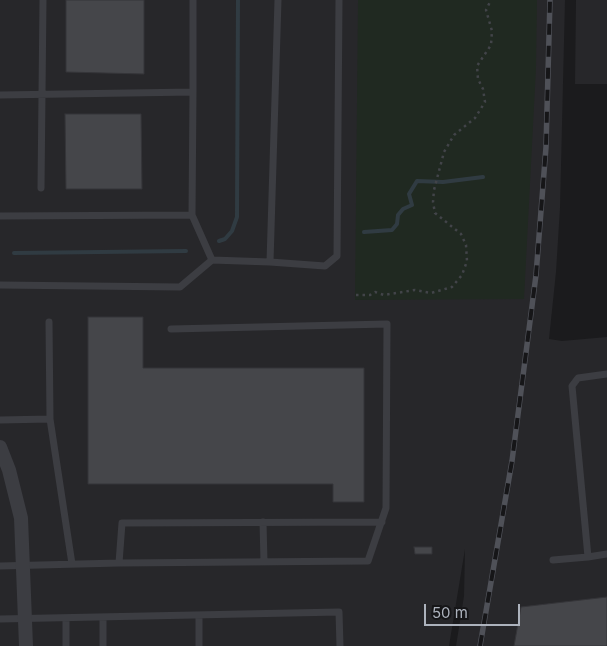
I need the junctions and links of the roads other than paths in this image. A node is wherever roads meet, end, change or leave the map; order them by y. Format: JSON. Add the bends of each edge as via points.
{"nodes":[{"id":1,"x":43,"y":0,"type":"edge"},
{"id":2,"x":193,"y":0,"type":"edge"},
{"id":3,"x":278,"y":0,"type":"edge"},
{"id":4,"x":339,"y":0,"type":"edge"},
{"id":5,"x":193,"y":92,"type":"junction"},
{"id":6,"x":42,"y":93,"type":"junction"},
{"id":7,"x":0,"y":95,"type":"edge"},
{"id":8,"x":41,"y":188,"type":"dead end"},
{"id":9,"x":192,"y":215,"type":"junction"},
{"id":10,"x":0,"y":216,"type":"edge"},
{"id":11,"x":212,"y":260,"type":"junction"},
{"id":12,"x":270,"y":262,"type":"junction"},
{"id":13,"x":0,"y":286,"type":"edge"},
{"id":14,"x":49,"y":322,"type":"dead end"},
{"id":15,"x":170,"y":329,"type":"dead end"},
{"id":16,"x":607,"y":374,"type":"edge"},
{"id":17,"x":50,"y":419,"type":"junction"},
{"id":18,"x":0,"y":420,"type":"edge"},
{"id":19,"x":0,"y":447,"type":"edge"},
{"id":20,"x":263,"y":522,"type":"junction"},
{"id":21,"x":382,"y":522,"type":"junction"},
{"id":22,"x":607,"y":554,"type":"edge"},
{"id":23,"x":588,"y":557,"type":"junction"},
{"id":24,"x":553,"y":560,"type":"dead end"},
{"id":25,"x":264,"y":562,"type":"junction"},
{"id":26,"x":119,"y":563,"type":"junction"},
{"id":27,"x":72,"y":564,"type":"junction"},
{"id":28,"x":24,"y":565,"type":"junction"},
{"id":29,"x":0,"y":566,"type":"edge"},
{"id":30,"x":199,"y":616,"type":"junction"},
{"id":31,"x":66,"y":618,"type":"junction"},
{"id":32,"x":103,"y":618,"type":"junction"},
{"id":33,"x":24,"y":619,"type":"junction"},
{"id":34,"x":0,"y":620,"type":"edge"},
{"id":35,"x":26,"y":646,"type":"edge"},
{"id":36,"x":66,"y":646,"type":"edge"},
{"id":37,"x":103,"y":646,"type":"edge"},
{"id":38,"x":199,"y":646,"type":"edge"},
{"id":39,"x":340,"y":646,"type":"edge"}],
"edges":[{"from":1,"to":6,"type":"lane"},
{"from":2,"to":5,"type":"lane"},
{"from":3,"to":12,"type":"lane"},
{"from":4,"to":12,"type":"lane","via":[[337,256],[325,266]]},
{"from":5,"to":6,"type":"lane"},
{"from":5,"to":9,"type":"lane"},
{"from":6,"to":7,"type":"lane"},
{"from":6,"to":8,"type":"lane"},
{"from":9,"to":10,"type":"lane"},
{"from":9,"to":11,"type":"lane"},
{"from":11,"to":12,"type":"lane"},
{"from":11,"to":13,"type":"lane","via":[[180,287]]},
{"from":14,"to":17,"type":"lane"},
{"from":15,"to":21,"type":"lane","via":[[388,324],[386,508]]},
{"from":16,"to":23,"type":"lane","via":[[578,378],[572,386]]},
{"from":17,"to":18,"type":"lane"},
{"from":17,"to":27,"type":"lane"},
{"from":19,"to":28,"type":"street","via":[[19,507]]},
{"from":20,"to":21,"type":"lane"},
{"from":20,"to":25,"type":"lane"},
{"from":20,"to":26,"type":"lane","via":[[122,523]]},
{"from":21,"to":25,"type":"lane","via":[[368,561]]},
{"from":22,"to":23,"type":"lane"},
{"from":23,"to":24,"type":"lane"},
{"from":25,"to":26,"type":"lane"},
{"from":26,"to":27,"type":"lane"},
{"from":27,"to":28,"type":"lane"},
{"from":28,"to":29,"type":"lane"},
{"from":28,"to":33,"type":"street"},
{"from":30,"to":32,"type":"lane"},
{"from":30,"to":38,"type":"lane"},
{"from":30,"to":39,"type":"lane","via":[[339,612]]},
{"from":31,"to":32,"type":"lane"},
{"from":31,"to":33,"type":"lane"},
{"from":31,"to":36,"type":"lane"},
{"from":32,"to":37,"type":"lane"},
{"from":33,"to":34,"type":"lane"},
{"from":33,"to":35,"type":"street"}]}
